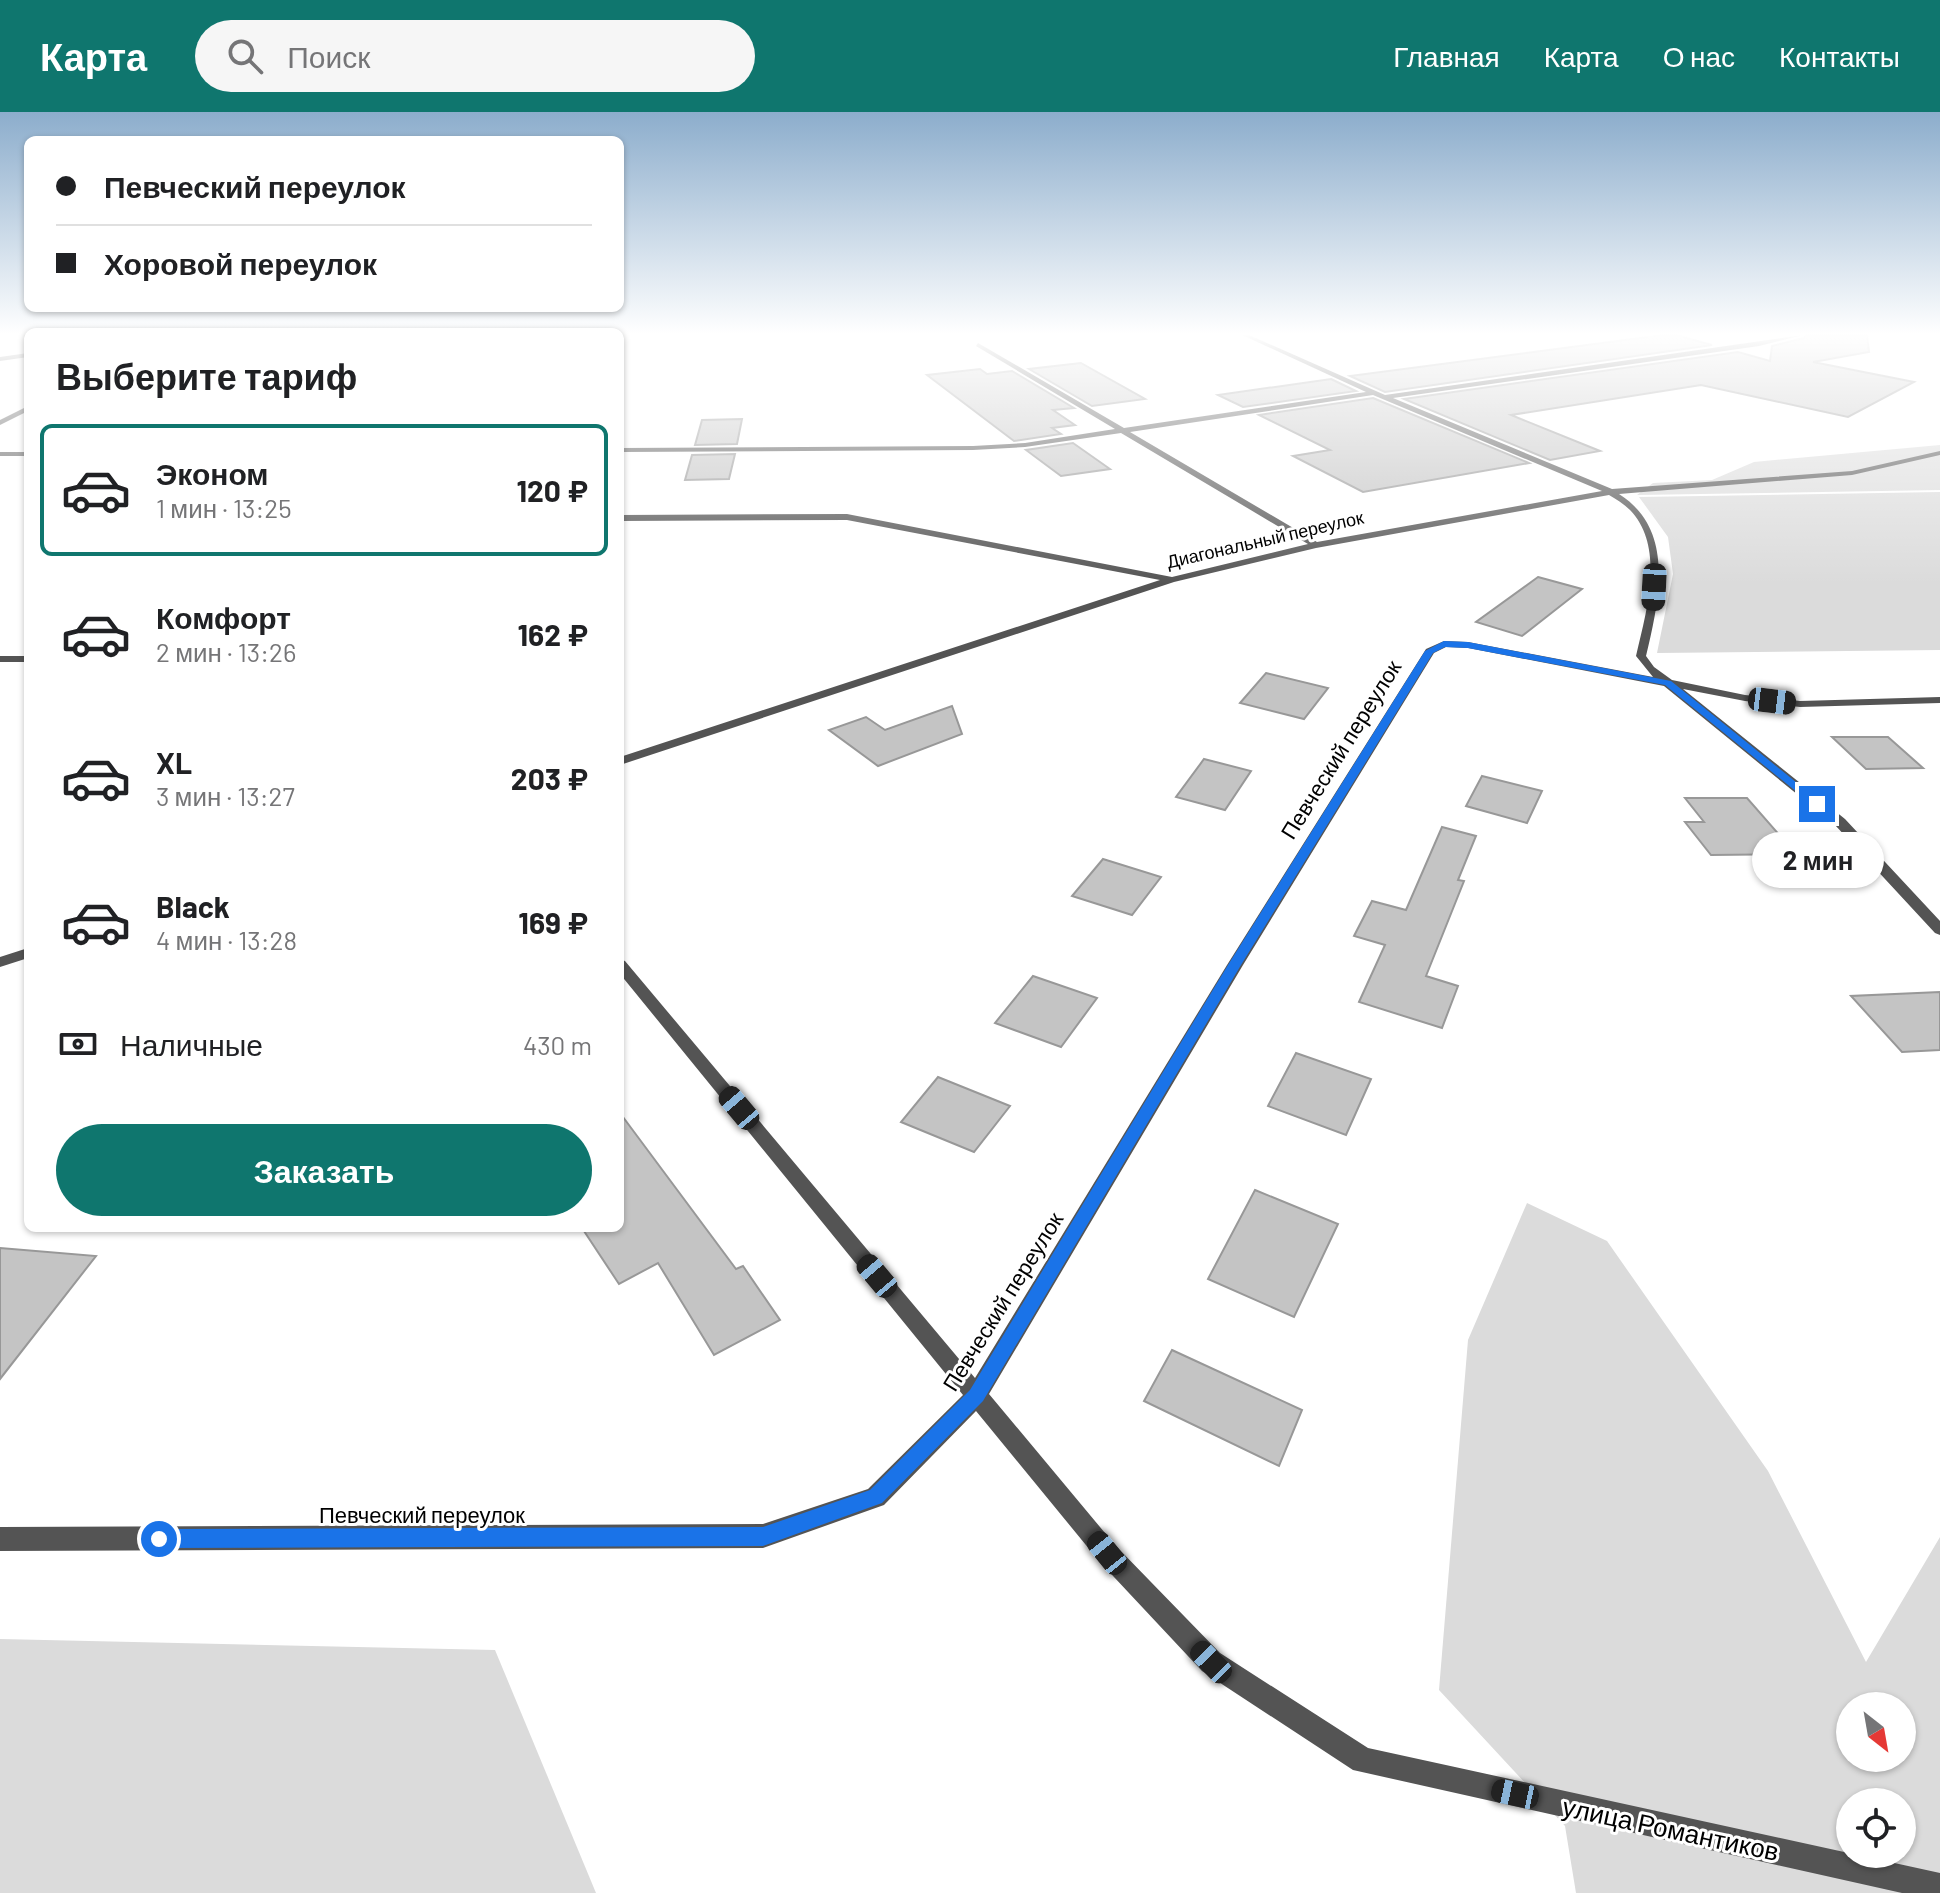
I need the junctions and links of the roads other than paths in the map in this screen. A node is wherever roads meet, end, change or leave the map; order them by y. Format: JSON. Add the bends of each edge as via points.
{"nodes":[{"id":1,"x":1104,"y":418,"type":"edge"},
{"id":2,"x":1205,"y":418,"type":"edge"},
{"id":3,"x":1435,"y":418,"type":"edge"},
{"id":4,"x":1125,"y":430,"type":"junction"},
{"id":5,"x":624,"y":450,"type":"edge"},
{"id":6,"x":1940,"y":453,"type":"edge"},
{"id":7,"x":0,"y":454,"type":"edge"},
{"id":8,"x":24,"y":454,"type":"edge"},
{"id":9,"x":1611,"y":492,"type":"junction"},
{"id":10,"x":624,"y":518,"type":"edge"},
{"id":11,"x":1316,"y":545,"type":"junction"},
{"id":12,"x":1171,"y":580,"type":"junction"},
{"id":13,"x":0,"y":659,"type":"edge"},
{"id":14,"x":24,"y":659,"type":"edge"},
{"id":15,"x":1668,"y":683,"type":"junction"},
{"id":16,"x":1940,"y":700,"type":"edge"},
{"id":17,"x":624,"y":760,"type":"edge"},
{"id":18,"x":1940,"y":930,"type":"edge"},
{"id":19,"x":24,"y":954,"type":"edge"},
{"id":20,"x":0,"y":962,"type":"edge"},
{"id":21,"x":624,"y":969,"type":"edge"},
{"id":22,"x":976,"y":1396,"type":"junction"},
{"id":23,"x":0,"y":1539,"type":"edge"},
{"id":24,"x":1940,"y":1887,"type":"edge"}],
"edges":[{"from":1,"to":4,"type":"street"},
{"from":2,"to":4,"type":"street"},
{"from":3,"to":9,"type":"street"},
{"from":4,"to":5,"type":"street","via":[[973,448]]},
{"from":4,"to":11,"type":"street"},
{"from":6,"to":9,"type":"street","name":"Диагональный переулок","via":[[1852,473]]},
{"from":7,"to":8,"type":"street"},
{"from":9,"to":11,"type":"street","name":"Диагональный переулок"},
{"from":9,"to":15,"type":"street","via":[[1637,511],[1647,533],[1655,566],[1653,608],[1641,656]]},
{"from":10,"to":12,"type":"street","via":[[847,517]]},
{"from":11,"to":12,"type":"street","name":"Диагональный переулок"},
{"from":12,"to":17,"type":"street","name":"Диагональный переулок"},
{"from":13,"to":14,"type":"street"},
{"from":15,"to":16,"type":"street","name":"Певческий переулок","via":[[1800,704]]},
{"from":15,"to":18,"type":"street","via":[[1840,822]]},
{"from":15,"to":22,"type":"street","name":"Певческий переулок","via":[[1468,645],[1444,644],[1430,651]]},
{"from":19,"to":20,"type":"street"},
{"from":21,"to":22,"type":"street","name":"улица Романтиков"},
{"from":22,"to":23,"type":"street","name":"Певческий переулок","via":[[876,1497],[763,1536]]},
{"from":22,"to":24,"type":"street","name":"улица Романтиков","via":[[1107,1553],[1211,1662],[1363,1760]]}]}
